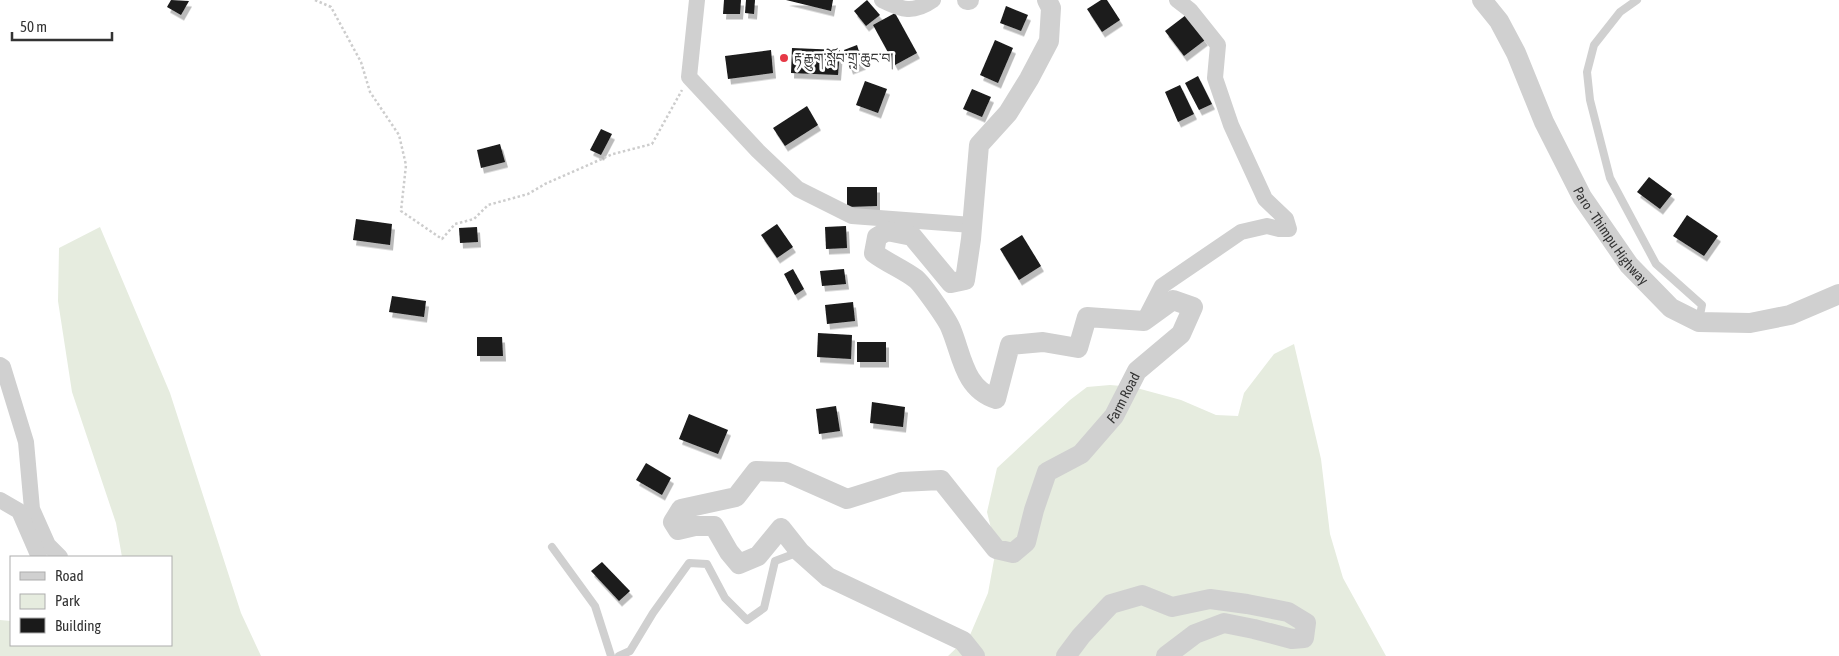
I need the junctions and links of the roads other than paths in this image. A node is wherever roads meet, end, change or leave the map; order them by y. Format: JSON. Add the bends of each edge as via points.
{"nodes":[{"id":1,"x":697,"y":0,"type":"edge"},
{"id":2,"x":882,"y":0,"type":"edge"},
{"id":3,"x":933,"y":0,"type":"edge"},
{"id":4,"x":1047,"y":0,"type":"edge"},
{"id":5,"x":1177,"y":0,"type":"edge"},
{"id":6,"x":1482,"y":0,"type":"edge"},
{"id":7,"x":1637,"y":0,"type":"edge"},
{"id":8,"x":972,"y":224,"type":"junction"},
{"id":9,"x":1839,"y":294,"type":"edge"},
{"id":10,"x":1144,"y":321,"type":"junction"},
{"id":11,"x":1698,"y":322,"type":"junction"},
{"id":12,"x":0,"y":365,"type":"edge"},
{"id":13,"x":0,"y":500,"type":"edge"},
{"id":14,"x":552,"y":546,"type":"dead end"},
{"id":15,"x":800,"y":552,"type":"junction"},
{"id":16,"x":40,"y":556,"type":"edge"},
{"id":17,"x":59,"y":556,"type":"edge"},
{"id":18,"x":611,"y":656,"type":"edge"},
{"id":19,"x":619,"y":656,"type":"edge"},
{"id":20,"x":975,"y":656,"type":"edge"},
{"id":21,"x":1066,"y":656,"type":"edge"},
{"id":22,"x":1166,"y":656,"type":"edge"}],
"edges":[{"from":1,"to":8,"type":"street","via":[[689,78],[798,189],[852,216]]},
{"from":2,"to":3,"type":"street","via":[[899,9],[921,8]]},
{"from":4,"to":8,"type":"street","via":[[1051,8],[1049,41],[1008,113],[979,145]]},
{"from":5,"to":10,"type":"street","via":[[1190,10],[1218,45],[1216,78],[1231,125],[1265,199],[1286,219],[1289,228],[1267,226],[1240,232],[1162,286]]},
{"from":6,"to":11,"type":"street","name":"Paro - Thimpu Highway","via":[[1499,21],[1516,53],[1544,122],[1582,198],[1629,265],[1671,308]]},
{"from":7,"to":11,"type":"lane","via":[[1620,12],[1594,45],[1586,72],[1590,100],[1610,178],[1656,264],[1702,305]]},
{"from":8,"to":10,"type":"street","via":[[965,280],[951,283],[912,236],[887,232],[877,237],[874,253],[917,280],[951,327],[965,372],[985,396],[996,399],[1010,345],[1043,342],[1078,348],[1087,318]]},
{"from":9,"to":11,"type":"street","name":"Paro - Thimpu Highway","via":[[1790,315],[1750,323]]},
{"from":10,"to":15,"type":"street","name":"Farm Road","via":[[1173,300],[1193,307],[1181,334],[1137,371],[1114,416],[1081,454],[1047,472],[1026,542],[1013,553],[996,549],[941,480],[901,482],[847,499],[786,472],[756,470],[736,497],[681,509],[673,522],[678,530],[714,526],[739,564],[758,556],[782,528]]},
{"from":12,"to":17,"type":"street","via":[[26,442],[32,509],[48,545]]},
{"from":13,"to":16,"type":"street","via":[[19,511]]},
{"from":14,"to":18,"type":"lane","via":[[595,606]]},
{"from":15,"to":19,"type":"lane","via":[[775,560],[764,608],[747,620],[725,598],[707,564],[689,563],[630,651]]},
{"from":15,"to":20,"type":"street","name":"Farm Road","via":[[828,577],[963,641]]},
{"from":21,"to":22,"type":"street","via":[[1111,604],[1142,595],[1172,607],[1210,599],[1247,604],[1288,612],[1306,623],[1304,638],[1292,639],[1224,623],[1195,634]]}]}
